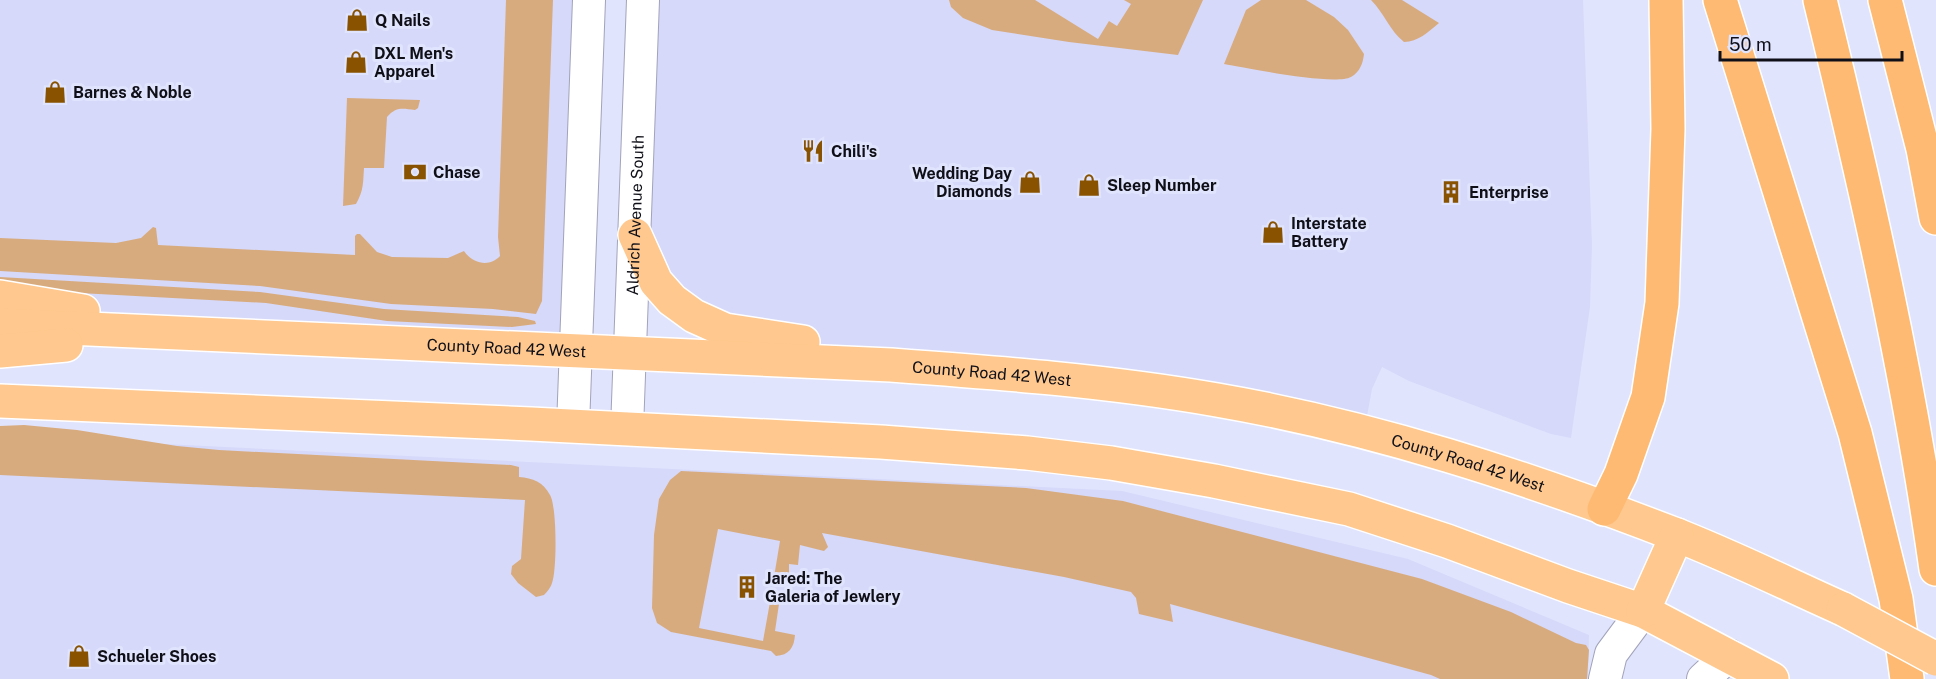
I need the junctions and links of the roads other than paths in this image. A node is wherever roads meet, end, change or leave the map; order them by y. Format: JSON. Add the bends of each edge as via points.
{"nodes":[{"id":1,"x":589,"y":0,"type":"edge"},
{"id":2,"x":643,"y":0,"type":"edge"},
{"id":3,"x":1666,"y":0,"type":"edge"},
{"id":4,"x":1720,"y":0,"type":"edge"},
{"id":5,"x":1820,"y":0,"type":"edge"},
{"id":6,"x":1885,"y":0,"type":"edge"},
{"id":7,"x":1936,"y":218,"type":"edge"},
{"id":8,"x":635,"y":235,"type":"junction"},
{"id":9,"x":0,"y":297,"type":"edge"},
{"id":10,"x":0,"y":325,"type":"edge"},
{"id":11,"x":209,"y":334,"type":"junction"},
{"id":12,"x":576,"y":350,"type":"junction"},
{"id":13,"x":0,"y":351,"type":"edge"},
{"id":14,"x":631,"y":352,"type":"junction"},
{"id":15,"x":1036,"y":376,"type":"junction"},
{"id":16,"x":0,"y":401,"type":"edge"},
{"id":17,"x":573,"y":426,"type":"junction"},
{"id":18,"x":627,"y":429,"type":"junction"},
{"id":19,"x":1604,"y":509,"type":"junction"},
{"id":20,"x":1677,"y":535,"type":"junction"},
{"id":21,"x":1936,"y":569,"type":"edge"},
{"id":22,"x":1643,"y":611,"type":"junction"},
{"id":23,"x":1729,"y":655,"type":"junction"},
{"id":24,"x":1936,"y":659,"type":"edge"},
{"id":25,"x":1605,"y":679,"type":"edge"},
{"id":26,"x":1703,"y":679,"type":"edge"},
{"id":27,"x":1772,"y":679,"type":"edge"},
{"id":28,"x":1907,"y":679,"type":"edge"}],
"edges":[{"from":1,"to":12,"type":"street"},
{"from":2,"to":8,"type":"street","name":"Aldrich Avenue South"},
{"from":3,"to":19,"type":"highway","via":[[1668,129],[1662,303],[1648,397],[1621,474]]},
{"from":4,"to":28,"type":"highway","via":[[1855,433],[1896,599]]},
{"from":5,"to":21,"type":"highway","via":[[1896,336]]},
{"from":6,"to":7,"type":"highway","via":[[1923,149]]},
{"from":8,"to":14,"type":"street","name":"Aldrich Avenue South"},
{"from":8,"to":15,"type":"highway","via":[[656,282],[672,300],[694,316],[725,330]]},
{"from":9,"to":11,"type":"highway"},
{"from":10,"to":11,"type":"highway","name":"County Road 42 West"},
{"from":11,"to":12,"type":"highway","name":"County Road 42 West"},
{"from":11,"to":13,"type":"highway"},
{"from":12,"to":14,"type":"highway","name":"County Road 42 West"},
{"from":12,"to":17,"type":"street"},
{"from":14,"to":15,"type":"highway","name":"County Road 42 West"},
{"from":14,"to":18,"type":"street","name":"Aldrich Avenue South"},
{"from":15,"to":19,"type":"highway","name":"County Road 42 West","via":[[1218,400],[1364,432],[1470,461]]},
{"from":16,"to":17,"type":"highway"},
{"from":17,"to":18,"type":"highway"},
{"from":18,"to":22,"type":"highway","via":[[881,442],[1027,453],[1134,467],[1349,509]]},
{"from":19,"to":20,"type":"highway","name":"County Road 42 West"},
{"from":20,"to":22,"type":"highway"},
{"from":20,"to":24,"type":"highway","name":"County Road 42 West","bridge":true,"via":[[1843,609]]},
{"from":22,"to":23,"type":"highway"},
{"from":22,"to":25,"type":"street","via":[[1611,654]]},
{"from":23,"to":26,"type":"street"},
{"from":23,"to":27,"type":"highway"}]}
